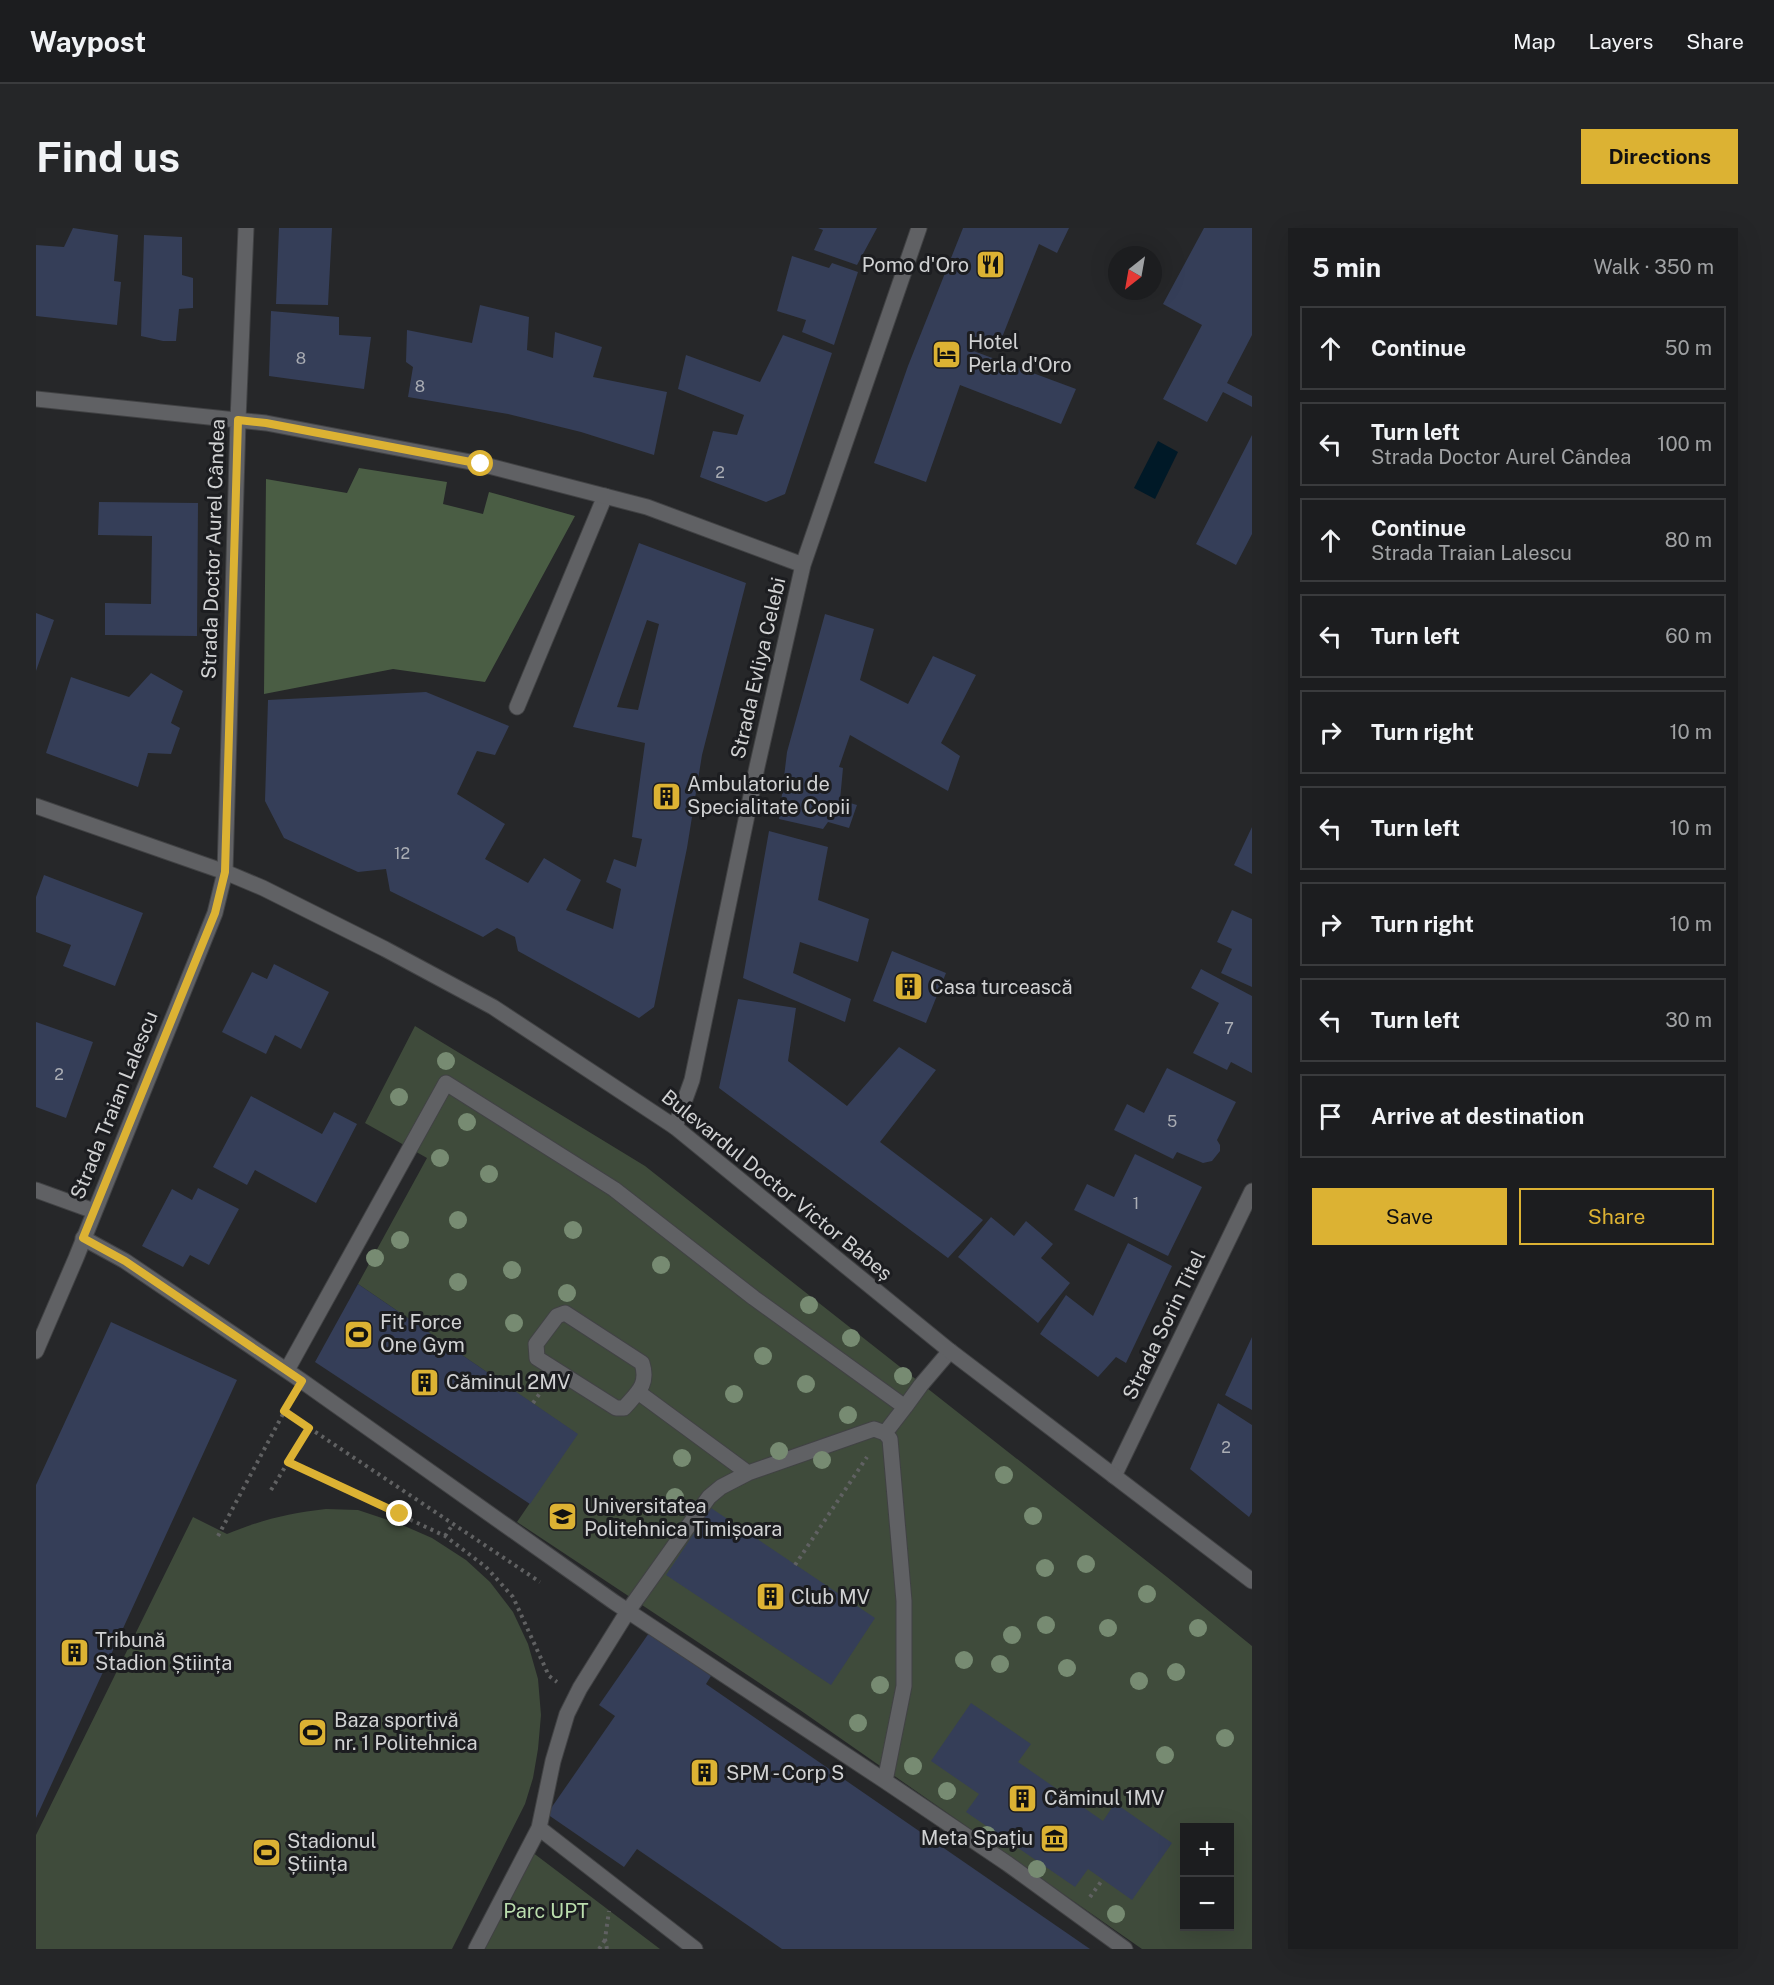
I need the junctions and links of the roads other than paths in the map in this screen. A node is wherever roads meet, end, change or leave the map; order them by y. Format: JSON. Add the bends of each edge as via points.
{"nodes":[{"id":1,"x":246,"y":228,"type":"edge"},
{"id":2,"x":919,"y":228,"type":"edge"},
{"id":3,"x":36,"y":399,"type":"edge"},
{"id":4,"x":238,"y":420,"type":"junction"},
{"id":5,"x":605,"y":496,"type":"junction"},
{"id":6,"x":803,"y":565,"type":"junction"},
{"id":7,"x":517,"y":707,"type":"dead end"},
{"id":8,"x":36,"y":806,"type":"edge"},
{"id":9,"x":225,"y":872,"type":"junction"},
{"id":10,"x":675,"y":1127,"type":"junction"},
{"id":11,"x":36,"y":1190,"type":"edge"},
{"id":12,"x":1252,"y":1191,"type":"edge"},
{"id":13,"x":94,"y":1211,"type":"junction"},
{"id":14,"x":83,"y":1238,"type":"junction"},
{"id":15,"x":36,"y":1351,"type":"edge"},
{"id":16,"x":950,"y":1351,"type":"junction"},
{"id":17,"x":287,"y":1370,"type":"junction"},
{"id":18,"x":638,"y":1392,"type":"junction"},
{"id":19,"x":905,"y":1407,"type":"junction"},
{"id":20,"x":885,"y":1433,"type":"junction"},
{"id":21,"x":748,"y":1473,"type":"junction"},
{"id":22,"x":1114,"y":1476,"type":"junction"},
{"id":23,"x":1252,"y":1581,"type":"edge"},
{"id":24,"x":628,"y":1611,"type":"junction"},
{"id":25,"x":885,"y":1781,"type":"junction"},
{"id":26,"x":539,"y":1828,"type":"junction"},
{"id":27,"x":476,"y":1949,"type":"edge"},
{"id":28,"x":695,"y":1949,"type":"edge"},
{"id":29,"x":1125,"y":1949,"type":"edge"}],
"edges":[{"from":1,"to":4,"type":"street","name":"Strada Doctor Aurel Cândea"},
{"from":2,"to":6,"type":"street","name":"Strada Evliya Celebi"},
{"from":3,"to":4,"type":"street"},
{"from":4,"to":5,"type":"street","via":[[481,464]]},
{"from":4,"to":9,"type":"street","name":"Strada Doctor Aurel Cândea"},
{"from":5,"to":6,"type":"street","via":[[647,507]]},
{"from":5,"to":7,"type":"street"},
{"from":6,"to":10,"type":"street","name":"Strada Evliya Celebi","via":[[692,1080]]},
{"from":8,"to":9,"type":"street","name":"Bulevardul Doctor Victor Babeș"},
{"from":9,"to":10,"type":"street","name":"Bulevardul Doctor Victor Babeș","via":[[295,903],[493,1007]]},
{"from":9,"to":13,"type":"street","name":"Strada Traian Lalescu","via":[[215,913]]},
{"from":10,"to":16,"type":"street","name":"Bulevardul Doctor Victor Babeș"},
{"from":11,"to":13,"type":"street"},
{"from":12,"to":22,"type":"street","name":"Strada Sorin Titel"},
{"from":13,"to":14,"type":"street","name":"Strada Traian Lalescu"},
{"from":14,"to":15,"type":"street","name":"Strada Traian Lalescu"},
{"from":14,"to":17,"type":"street","via":[[125,1261]]},
{"from":16,"to":19,"type":"street"},
{"from":16,"to":22,"type":"street","name":"Bulevardul Doctor Victor Babeș"},
{"from":17,"to":19,"type":"street","via":[[446,1083],[614,1189],[754,1298]]},
{"from":17,"to":24,"type":"street"},
{"from":18,"to":18,"type":"street","via":[[645,1374],[642,1363],[565,1313],[557,1316],[536,1344],[537,1358],[616,1408],[624,1408]]},
{"from":18,"to":21,"type":"street"},
{"from":19,"to":20,"type":"street"},
{"from":20,"to":21,"type":"street","via":[[874,1429]]},
{"from":20,"to":25,"type":"street","via":[[890,1439],[904,1601],[904,1686]]},
{"from":21,"to":24,"type":"street","via":[[709,1497]]},
{"from":22,"to":23,"type":"street","name":"Bulevardul Doctor Victor Babeș"},
{"from":24,"to":25,"type":"street"},
{"from":24,"to":26,"type":"street","via":[[567,1714]]},
{"from":25,"to":29,"type":"street"},
{"from":26,"to":27,"type":"street"},
{"from":26,"to":28,"type":"street"}]}
